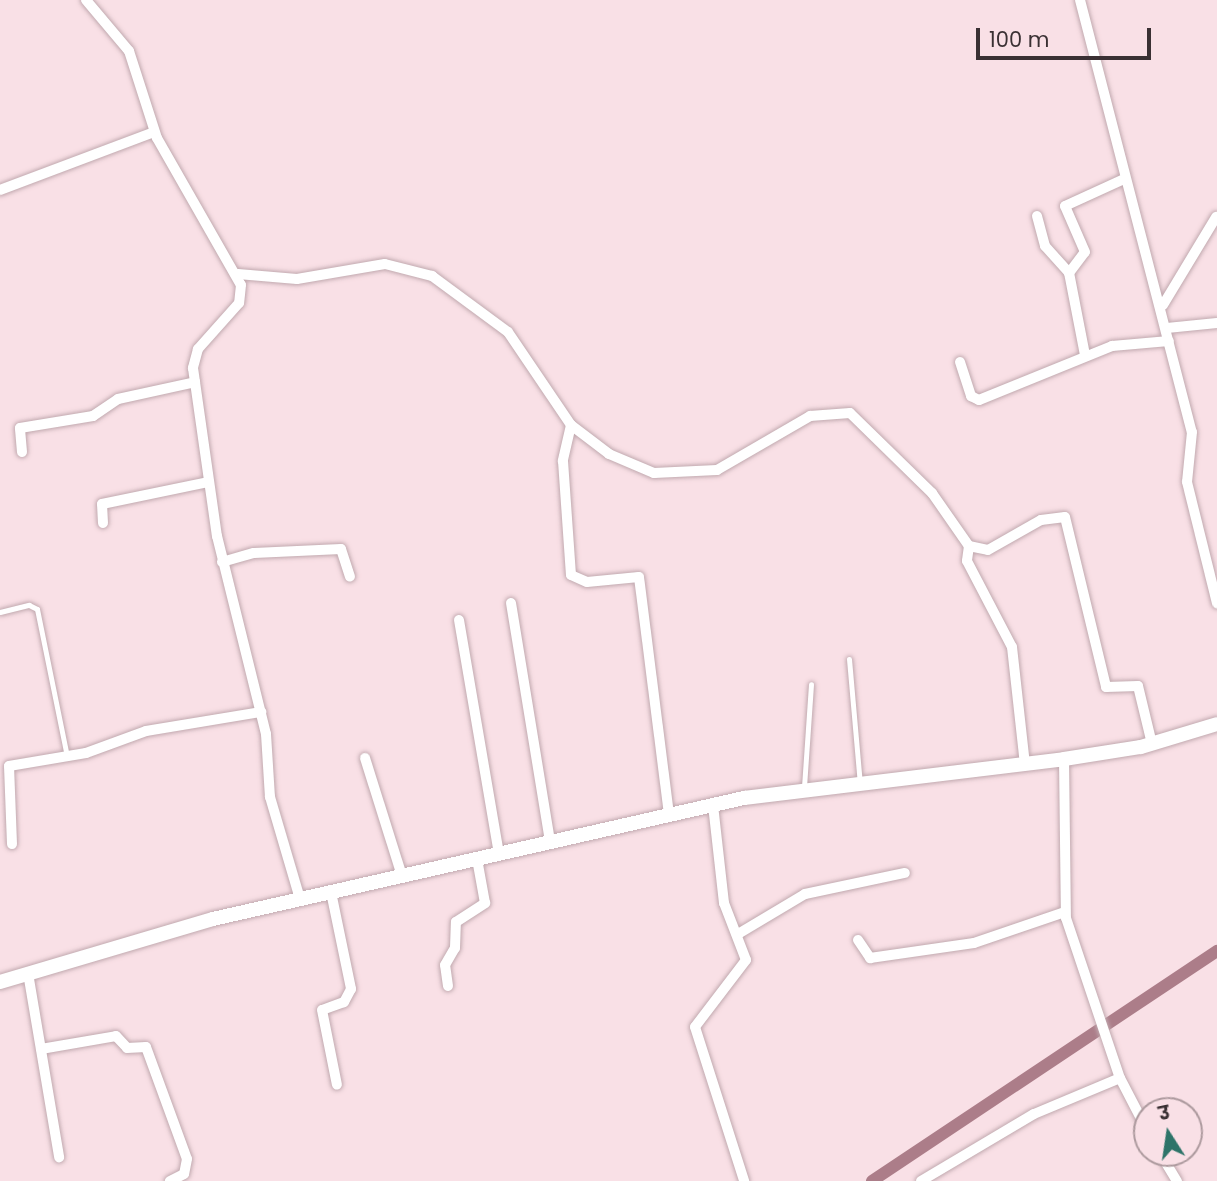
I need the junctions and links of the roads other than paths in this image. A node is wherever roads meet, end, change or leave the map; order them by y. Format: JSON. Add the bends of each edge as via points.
{"nodes":[{"id":1,"x":86,"y":0,"type":"edge"},
{"id":2,"x":1080,"y":0,"type":"edge"},
{"id":3,"x":154,"y":132,"type":"junction"},
{"id":4,"x":1125,"y":179,"type":"junction"},
{"id":5,"x":0,"y":190,"type":"edge"},
{"id":6,"x":1037,"y":216,"type":"dead end"},
{"id":7,"x":1216,"y":217,"type":"edge"},
{"id":8,"x":1069,"y":274,"type":"junction"},
{"id":9,"x":240,"y":283,"type":"junction"},
{"id":10,"x":1163,"y":305,"type":"junction"},
{"id":11,"x":1217,"y":323,"type":"edge"},
{"id":12,"x":1167,"y":328,"type":"junction"},
{"id":13,"x":1169,"y":341,"type":"junction"},
{"id":14,"x":1085,"y":355,"type":"junction"},
{"id":15,"x":960,"y":362,"type":"dead end"},
{"id":16,"x":195,"y":382,"type":"junction"},
{"id":17,"x":571,"y":425,"type":"junction"},
{"id":18,"x":22,"y":452,"type":"dead end"},
{"id":19,"x":208,"y":482,"type":"junction"},
{"id":20,"x":103,"y":523,"type":"dead end"},
{"id":21,"x":968,"y":550,"type":"junction"},
{"id":22,"x":222,"y":562,"type":"junction"},
{"id":23,"x":350,"y":577,"type":"dead end"},
{"id":24,"x":511,"y":603,"type":"dead end"},
{"id":25,"x":1217,"y":603,"type":"edge"},
{"id":26,"x":0,"y":612,"type":"edge"},
{"id":27,"x":459,"y":620,"type":"dead end"},
{"id":28,"x":849,"y":659,"type":"dead end"},
{"id":29,"x":811,"y":684,"type":"dead end"},
{"id":30,"x":261,"y":712,"type":"junction"},
{"id":31,"x":1217,"y":724,"type":"edge"},
{"id":32,"x":1152,"y":744,"type":"junction"},
{"id":33,"x":66,"y":756,"type":"junction"},
{"id":34,"x":365,"y":758,"type":"dead end"},
{"id":35,"x":1064,"y":760,"type":"junction"},
{"id":36,"x":1025,"y":764,"type":"junction"},
{"id":37,"x":860,"y":783,"type":"junction"},
{"id":38,"x":803,"y":790,"type":"junction"},
{"id":39,"x":713,"y":805,"type":"junction"},
{"id":40,"x":669,"y":815,"type":"junction"},
{"id":41,"x":550,"y":842,"type":"junction"},
{"id":42,"x":12,"y":844,"type":"dead end"},
{"id":43,"x":499,"y":854,"type":"junction"},
{"id":44,"x":477,"y":859,"type":"junction"},
{"id":45,"x":905,"y":873,"type":"dead end"},
{"id":46,"x":402,"y":876,"type":"junction"},
{"id":47,"x":331,"y":892,"type":"junction"},
{"id":48,"x":300,"y":900,"type":"junction"},
{"id":49,"x":1065,"y":912,"type":"junction"},
{"id":50,"x":738,"y":934,"type":"junction"},
{"id":51,"x":858,"y":940,"type":"dead end"},
{"id":52,"x":28,"y":973,"type":"junction"},
{"id":53,"x":0,"y":982,"type":"edge"},
{"id":54,"x":448,"y":986,"type":"dead end"},
{"id":55,"x":41,"y":1049,"type":"junction"},
{"id":56,"x":1120,"y":1078,"type":"junction"},
{"id":57,"x":337,"y":1085,"type":"dead end"},
{"id":58,"x":1133,"y":1103,"type":"edge"},
{"id":59,"x":59,"y":1157,"type":"dead end"},
{"id":60,"x":170,"y":1181,"type":"edge"},
{"id":61,"x":744,"y":1181,"type":"edge"},
{"id":62,"x":921,"y":1181,"type":"edge"}],
"edges":[{"from":1,"to":3,"type":"street","via":[[129,51]]},
{"from":2,"to":4,"type":"street"},
{"from":3,"to":5,"type":"street"},
{"from":3,"to":9,"type":"street"},
{"from":4,"to":8,"type":"street","via":[[1066,204],[1085,252]]},
{"from":4,"to":10,"type":"street"},
{"from":6,"to":8,"type":"street","via":[[1045,246]]},
{"from":7,"to":10,"type":"street"},
{"from":8,"to":14,"type":"street"},
{"from":9,"to":16,"type":"street","via":[[239,303],[198,349]]},
{"from":9,"to":17,"type":"street","via":[[386,264],[432,276],[508,332]]},
{"from":10,"to":12,"type":"street"},
{"from":11,"to":12,"type":"street"},
{"from":12,"to":13,"type":"street"},
{"from":13,"to":14,"type":"street"},
{"from":13,"to":25,"type":"street","via":[[1193,438],[1186,482]]},
{"from":14,"to":15,"type":"street","via":[[979,400],[971,396]]},
{"from":16,"to":18,"type":"street","via":[[118,399],[93,416],[20,428]]},
{"from":16,"to":19,"type":"street"},
{"from":17,"to":21,"type":"street","via":[[632,466],[696,474],[734,462],[810,416],[850,412],[932,493]]},
{"from":17,"to":40,"type":"street","via":[[563,461],[571,575],[587,582],[639,577]]},
{"from":19,"to":20,"type":"street","via":[[102,504]]},
{"from":19,"to":22,"type":"street"},
{"from":21,"to":32,"type":"street","via":[[988,550],[1041,520],[1065,517],[1106,687],[1138,686]]},
{"from":21,"to":36,"type":"street","via":[[1012,647]]},
{"from":22,"to":23,"type":"street","via":[[254,552],[341,549]]},
{"from":22,"to":30,"type":"street"},
{"from":24,"to":41,"type":"street"},
{"from":26,"to":33,"type":"lane","via":[[29,605],[37,609]]},
{"from":27,"to":43,"type":"street"},
{"from":28,"to":37,"type":"lane"},
{"from":29,"to":38,"type":"lane"},
{"from":30,"to":33,"type":"street","via":[[146,731]]},
{"from":30,"to":48,"type":"street","via":[[270,797]]},
{"from":31,"to":32,"type":"main road"},
{"from":32,"to":35,"type":"main road"},
{"from":33,"to":42,"type":"street","via":[[8,768]]},
{"from":34,"to":46,"type":"street"},
{"from":35,"to":36,"type":"main road"},
{"from":35,"to":49,"type":"street"},
{"from":36,"to":37,"type":"main road"},
{"from":37,"to":38,"type":"main road"},
{"from":38,"to":39,"type":"main road"},
{"from":39,"to":40,"type":"main road"},
{"from":39,"to":50,"type":"street","via":[[724,903]]},
{"from":40,"to":41,"type":"main road"},
{"from":41,"to":43,"type":"main road"},
{"from":43,"to":44,"type":"main road"},
{"from":44,"to":46,"type":"main road"},
{"from":44,"to":54,"type":"street","via":[[485,903],[456,922],[455,948],[445,965]]},
{"from":45,"to":50,"type":"street","via":[[801,896]]},
{"from":46,"to":47,"type":"main road"},
{"from":47,"to":48,"type":"main road"},
{"from":47,"to":57,"type":"street","via":[[351,983],[347,999],[322,1010]]},
{"from":48,"to":52,"type":"main road"},
{"from":49,"to":51,"type":"street","via":[[974,943],[870,958]]},
{"from":49,"to":56,"type":"street"},
{"from":50,"to":61,"type":"street","via":[[744,967],[695,1027]]},
{"from":52,"to":53,"type":"main road"},
{"from":52,"to":55,"type":"street"},
{"from":55,"to":59,"type":"street"},
{"from":55,"to":60,"type":"street","via":[[116,1036],[127,1048],[146,1047],[187,1159],[184,1174]]},
{"from":56,"to":58,"type":"street"},
{"from":56,"to":62,"type":"street","via":[[1034,1114]]}]}
